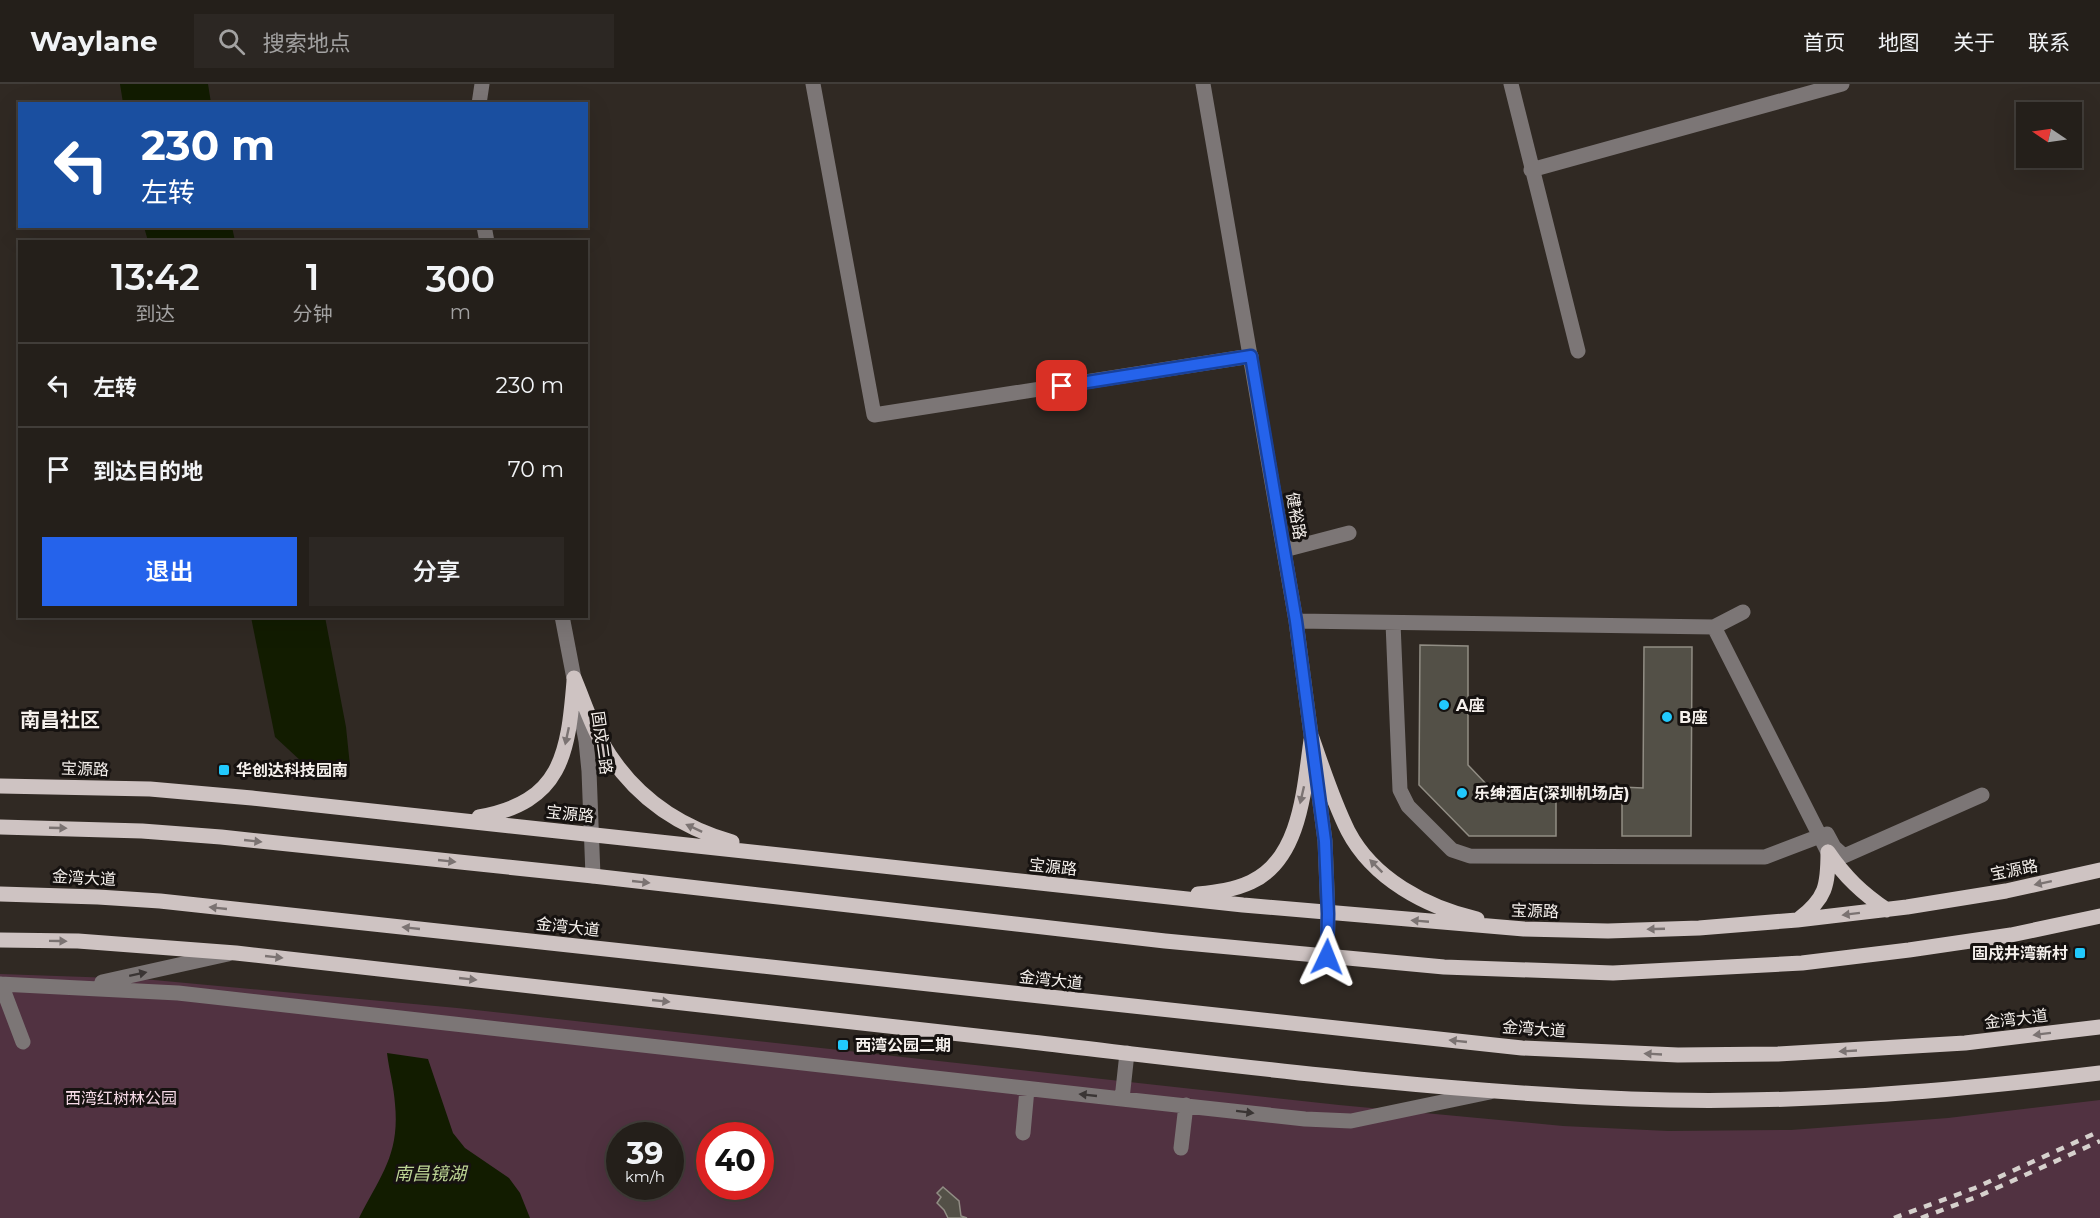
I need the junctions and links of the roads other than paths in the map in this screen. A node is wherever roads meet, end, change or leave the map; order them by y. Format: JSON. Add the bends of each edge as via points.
{"nodes":[{"id":1,"x":482,"y":84,"type":"edge"},
{"id":2,"x":813,"y":84,"type":"edge"},
{"id":3,"x":1203,"y":84,"type":"edge"},
{"id":4,"x":1511,"y":84,"type":"edge"},
{"id":5,"x":1842,"y":84,"type":"edge"},
{"id":6,"x":479,"y":102,"type":"edge"},
{"id":7,"x":1531,"y":170,"type":"junction"},
{"id":8,"x":1578,"y":351,"type":"dead end"},
{"id":9,"x":1251,"y":356,"type":"junction"},
{"id":10,"x":1349,"y":533,"type":"dead end"},
{"id":11,"x":1284,"y":550,"type":"junction"},
{"id":12,"x":1743,"y":612,"type":"dead end"},
{"id":13,"x":562,"y":618,"type":"edge"},
{"id":14,"x":1296,"y":621,"type":"junction"},
{"id":15,"x":1393,"y":623,"type":"junction"},
{"id":16,"x":1714,"y":627,"type":"junction"},
{"id":17,"x":574,"y":678,"type":"junction"},
{"id":18,"x":1312,"y":738,"type":"junction"},
{"id":19,"x":0,"y":786,"type":"edge"},
{"id":20,"x":1982,"y":795,"type":"dead end"},
{"id":21,"x":448,"y":819,"type":"junction"},
{"id":22,"x":0,"y":827,"type":"edge"},
{"id":23,"x":592,"y":834,"type":"junction"},
{"id":24,"x":1827,"y":842,"type":"junction"},
{"id":25,"x":770,"y":854,"type":"junction"},
{"id":26,"x":2100,"y":870,"type":"edge"},
{"id":27,"x":593,"y":876,"type":"junction"},
{"id":28,"x":0,"y":894,"type":"edge"},
{"id":29,"x":1168,"y":897,"type":"junction"},
{"id":30,"x":1887,"y":910,"type":"junction"},
{"id":31,"x":1328,"y":914,"type":"junction"},
{"id":32,"x":2100,"y":916,"type":"edge"},
{"id":33,"x":1797,"y":920,"type":"junction"},
{"id":34,"x":1524,"y":929,"type":"junction"},
{"id":35,"x":0,"y":940,"type":"edge"},
{"id":36,"x":236,"y":953,"type":"junction"},
{"id":37,"x":1327,"y":957,"type":"junction"},
{"id":38,"x":1,"y":984,"type":"edge"},
{"id":39,"x":81,"y":987,"type":"junction"},
{"id":40,"x":2100,"y":1027,"type":"edge"},
{"id":41,"x":23,"y":1042,"type":"dead end"},
{"id":42,"x":1127,"y":1053,"type":"junction"},
{"id":43,"x":2100,"y":1073,"type":"edge"},
{"id":44,"x":1027,"y":1089,"type":"junction"},
{"id":45,"x":1494,"y":1091,"type":"junction"},
{"id":46,"x":1122,"y":1099,"type":"junction"},
{"id":47,"x":1186,"y":1105,"type":"junction"},
{"id":48,"x":1023,"y":1133,"type":"dead end"},
{"id":49,"x":1181,"y":1148,"type":"dead end"}],
"edges":[{"from":1,"to":6,"type":"street"},
{"from":2,"to":9,"type":"street","via":[[874,415]]},
{"from":3,"to":9,"type":"street","name":"健裕路"},
{"from":4,"to":7,"type":"street"},
{"from":5,"to":7,"type":"street"},
{"from":7,"to":8,"type":"street"},
{"from":9,"to":11,"type":"street","name":"健裕路"},
{"from":10,"to":11,"type":"street"},
{"from":11,"to":14,"type":"street","name":"健裕路"},
{"from":12,"to":16,"type":"street"},
{"from":13,"to":17,"type":"street","name":"固戍二路"},
{"from":14,"to":15,"type":"street"},
{"from":14,"to":18,"type":"street","name":"健裕路"},
{"from":15,"to":16,"type":"street"},
{"from":15,"to":24,"type":"street","via":[[1400,790],[1408,806],[1452,850],[1470,856],[1765,857]]},
{"from":16,"to":24,"type":"street"},
{"from":17,"to":21,"type":"main road","one_way":true,"via":[[569,731],[553,777],[523,804],[499,813]]},
{"from":17,"to":23,"type":"street","name":"固戍二路","via":[[586,741]]},
{"from":25,"to":17,"type":"main road","one_way":true,"via":[[713,837],[681,822],[635,788],[600,739]]},
{"from":18,"to":29,"type":"main road","one_way":true,"via":[[1296,822],[1273,867],[1238,888]]},
{"from":18,"to":31,"type":"street","name":"健裕路","via":[[1325,841]]},
{"from":34,"to":18,"type":"main road","one_way":true,"via":[[1439,908],[1389,878],[1349,834]]},
{"from":19,"to":21,"type":"main road","name":"宝源路","via":[[150,789]]},
{"from":20,"to":24,"type":"street","via":[[1844,855]]},
{"from":21,"to":23,"type":"main road","name":"宝源路"},
{"from":22,"to":27,"type":"main road","one_way":true,"via":[[221,837]]},
{"from":23,"to":25,"type":"main road","name":"宝源路"},
{"from":23,"to":27,"type":"street","name":"固戍二路"},
{"from":24,"to":30,"type":"main road","via":[[1852,883]]},
{"from":24,"to":33,"type":"main road","via":[[1824,891],[1816,906]]},
{"from":25,"to":29,"type":"main road","name":"宝源路"},
{"from":26,"to":30,"type":"main road","name":"宝源路","one_way":true,"via":[[2007,891]]},
{"from":27,"to":37,"type":"main road","one_way":true},
{"from":40,"to":28,"type":"main road","name":"金湾大道","one_way":true,"via":[[1965,1043],[1778,1054],[1678,1055],[1522,1048],[160,901]]},
{"from":29,"to":31,"type":"main road","name":"宝源路"},
{"from":30,"to":33,"type":"main road","name":"宝源路","one_way":true},
{"from":34,"to":31,"type":"main road","name":"宝源路","one_way":true},
{"from":31,"to":37,"type":"street","name":"健裕路"},
{"from":32,"to":37,"type":"main road","via":[[2011,935],[1802,963],[1625,973],[1444,967]]},
{"from":33,"to":34,"type":"main road","name":"宝源路","one_way":true,"via":[[1700,928]]},
{"from":35,"to":36,"type":"main road","one_way":true,"via":[[78,941]]},
{"from":39,"to":36,"type":"street","one_way":true},
{"from":36,"to":42,"type":"main road","one_way":true},
{"from":38,"to":39,"type":"street"},
{"from":38,"to":41,"type":"street"},
{"from":39,"to":44,"type":"street","via":[[235,999]]},
{"from":42,"to":45,"type":"main road"},
{"from":42,"to":46,"type":"street"},
{"from":43,"to":45,"type":"main road","via":[[1895,1094],[1796,1098],[1635,1099]]},
{"from":46,"to":44,"type":"street","one_way":true},
{"from":44,"to":48,"type":"street"},
{"from":47,"to":45,"type":"street","one_way":true,"via":[[1351,1121]]},
{"from":46,"to":47,"type":"street"},
{"from":47,"to":49,"type":"street"}]}
